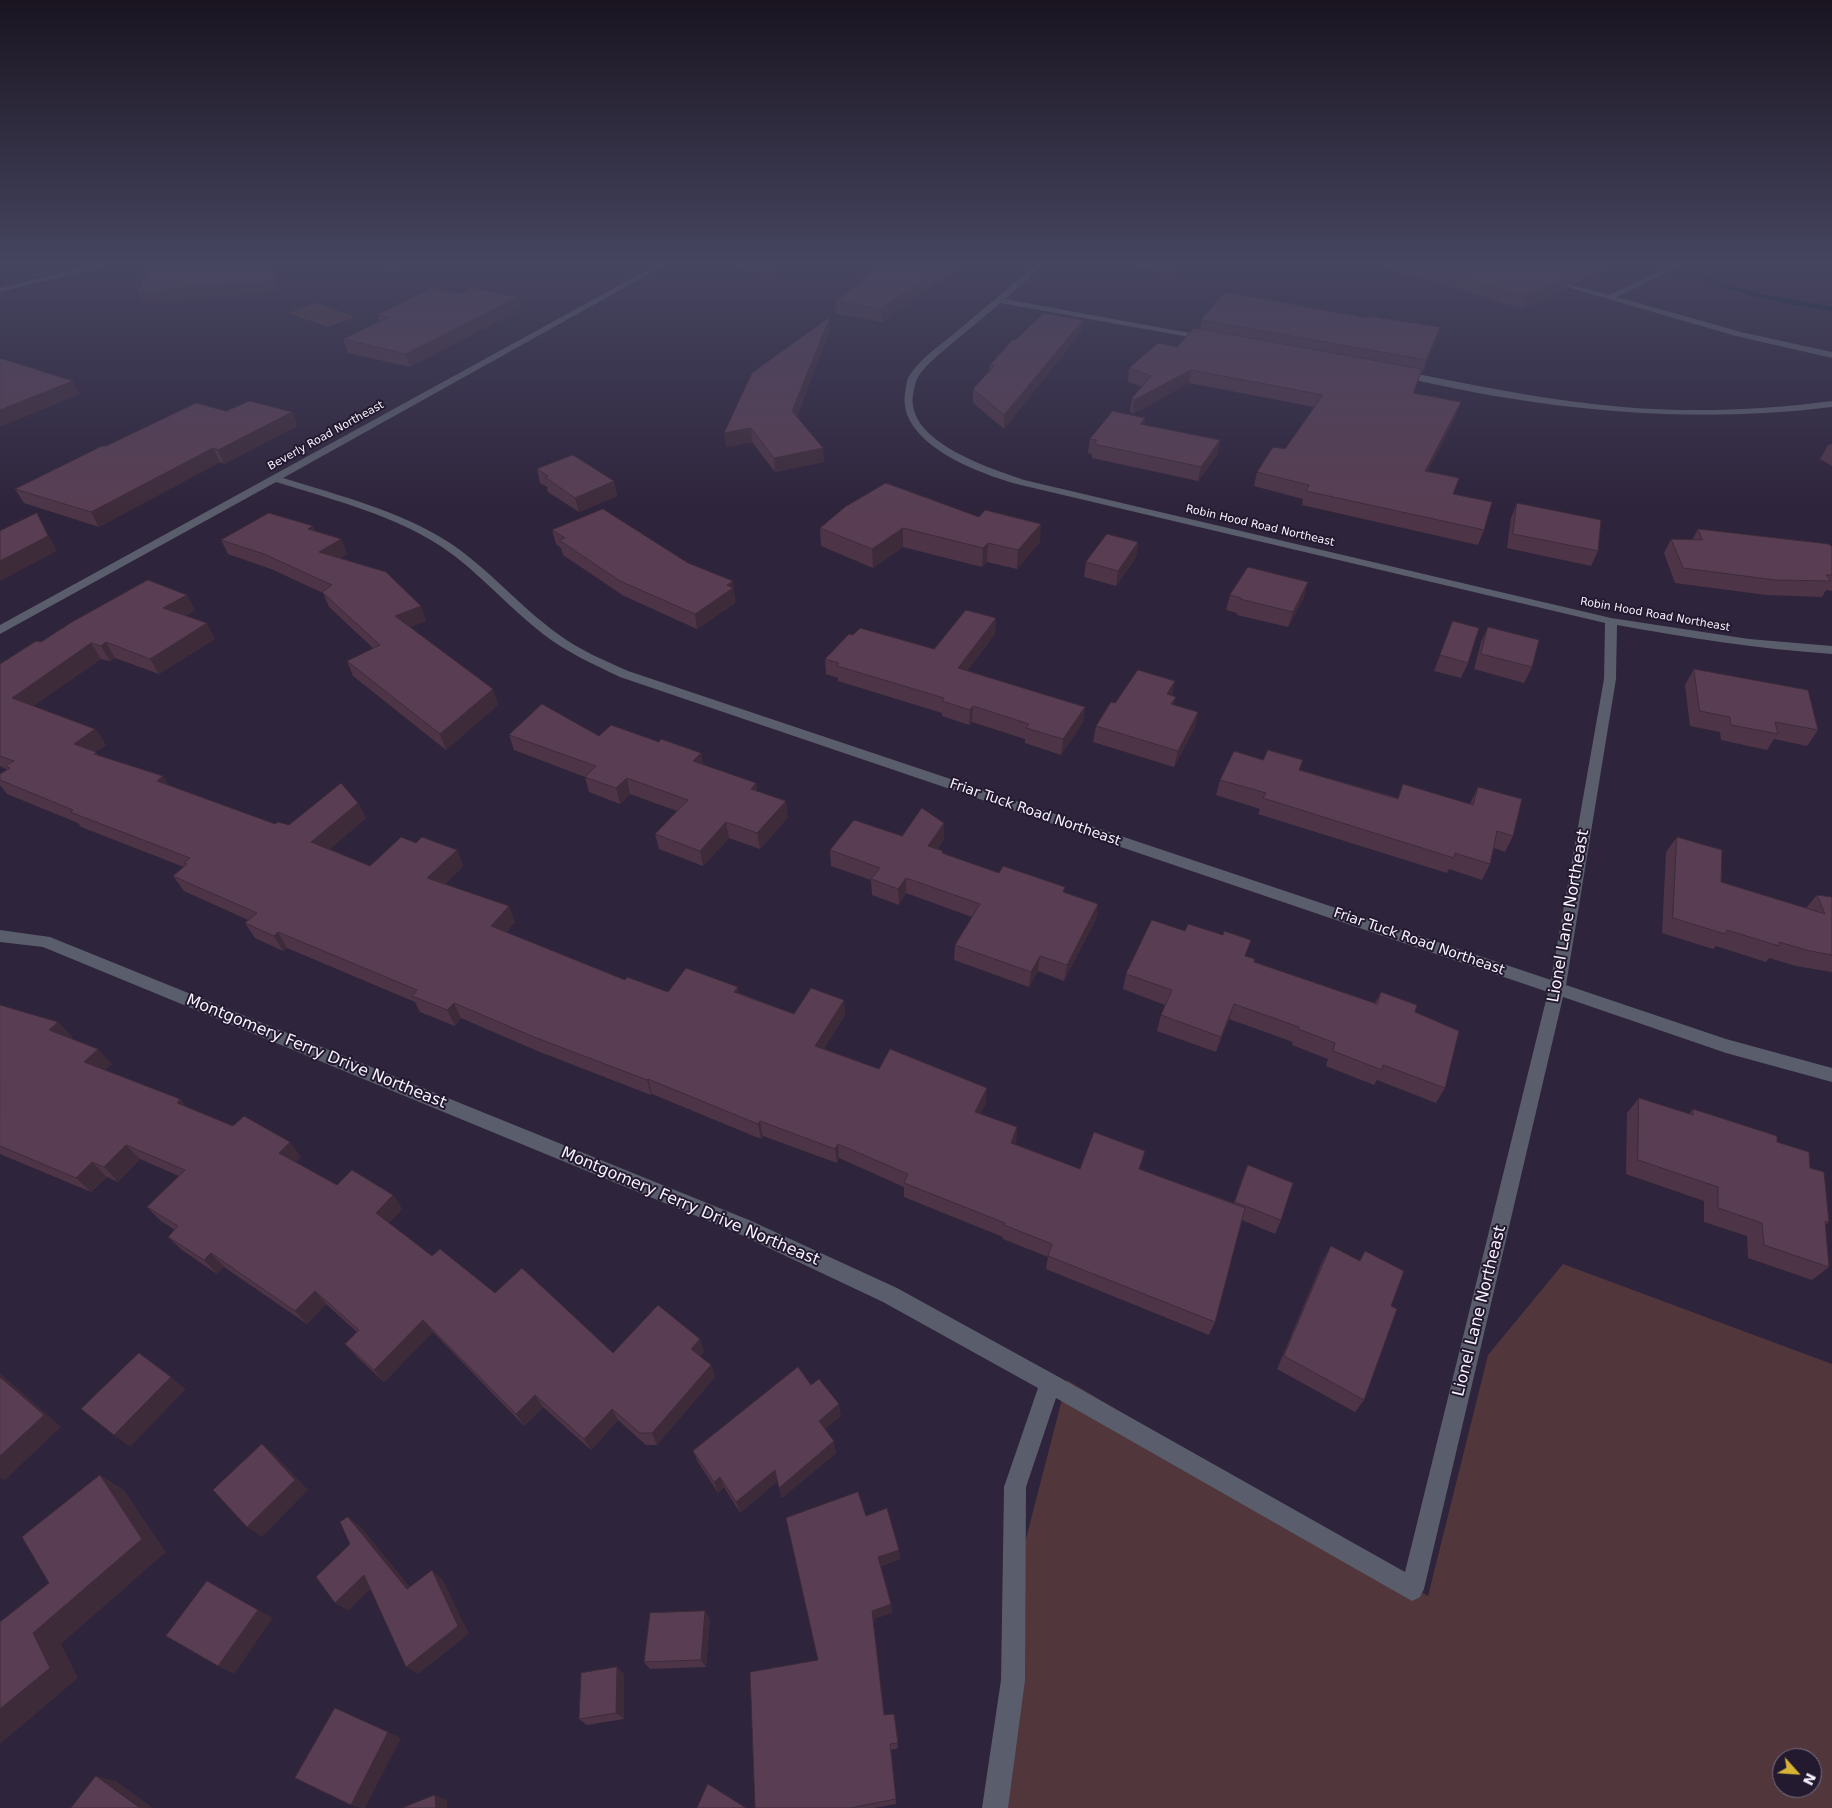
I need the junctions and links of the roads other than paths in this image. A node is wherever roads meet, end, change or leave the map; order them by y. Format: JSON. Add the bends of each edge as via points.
{"nodes":[{"id":1,"x":510,"y":348,"type":"edge"},
{"id":2,"x":942,"y":348,"type":"edge"},
{"id":3,"x":1803,"y":348,"type":"edge"},
{"id":4,"x":1832,"y":355,"type":"edge"},
{"id":5,"x":1390,"y":372,"type":"edge"},
{"id":6,"x":1832,"y":404,"type":"edge"},
{"id":7,"x":275,"y":478,"type":"junction"},
{"id":8,"x":1611,"y":622,"type":"junction"},
{"id":9,"x":0,"y":630,"type":"edge"},
{"id":10,"x":1832,"y":650,"type":"edge"},
{"id":11,"x":0,"y":936,"type":"edge"},
{"id":12,"x":1557,"y":989,"type":"junction"},
{"id":13,"x":1832,"y":1075,"type":"edge"},
{"id":14,"x":1050,"y":1383,"type":"junction"},
{"id":15,"x":995,"y":1808,"type":"edge"}],
"edges":[{"from":1,"to":7,"type":"street","name":"Beverly Road Northeast"},
{"from":2,"to":8,"type":"street","name":"Robin Hood Road Northeast","via":[[911,381],[907,398],[911,415],[922,432],[941,448],[976,467],[1020,482]]},
{"from":3,"to":4,"type":"street"},
{"from":5,"to":6,"type":"street","via":[[1538,399],[1666,413],[1743,413]]},
{"from":7,"to":9,"type":"street","name":"Beverly Road Northeast"},
{"from":7,"to":12,"type":"street","name":"Friar Tuck Road Northeast","via":[[384,514],[430,535],[471,562],[546,631],[624,674]]},
{"from":8,"to":10,"type":"street","name":"Robin Hood Road Northeast","via":[[1752,643]]},
{"from":8,"to":12,"type":"street","name":"Lionel Lane Northeast","via":[[1610,679]]},
{"from":11,"to":14,"type":"street","name":"Montgomery Ferry Drive Northeast","via":[[45,941],[742,1226],[890,1296]]},
{"from":12,"to":13,"type":"street","name":"Friar Tuck Road Northeast","via":[[1726,1046]]},
{"from":12,"to":14,"type":"street","name":"Lionel Lane Northeast","via":[[1412,1589]]},
{"from":14,"to":15,"type":"street","via":[[1015,1487],[1013,1680]]}]}
